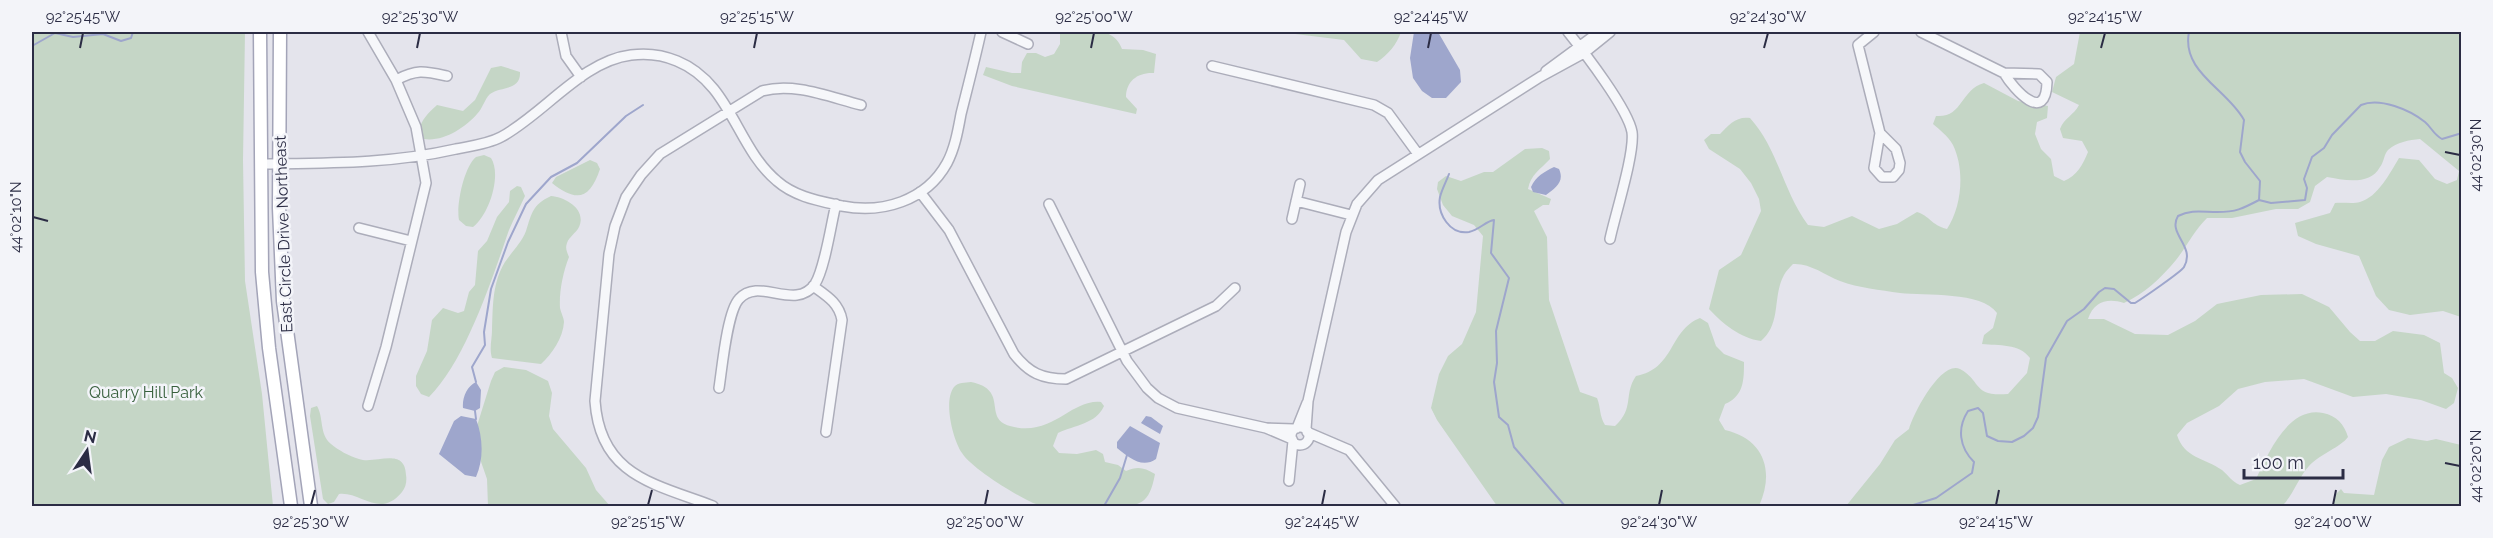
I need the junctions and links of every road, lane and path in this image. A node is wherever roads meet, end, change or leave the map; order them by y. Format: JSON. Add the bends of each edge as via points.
{"nodes":[{"id":1,"x":260,"y":32,"type":"edge"},
{"id":2,"x":280,"y":32,"type":"edge"},
{"id":3,"x":368,"y":32,"type":"edge"},
{"id":4,"x":561,"y":32,"type":"edge"},
{"id":5,"x":981,"y":32,"type":"edge"},
{"id":6,"x":1002,"y":32,"type":"edge"},
{"id":7,"x":1568,"y":32,"type":"edge"},
{"id":8,"x":1599,"y":32,"type":"edge"},
{"id":9,"x":1610,"y":32,"type":"edge"},
{"id":10,"x":1874,"y":32,"type":"edge"},
{"id":11,"x":1921,"y":32,"type":"edge"},
{"id":12,"x":1028,"y":45,"type":"dead end"},
{"id":13,"x":1582,"y":49,"type":"junction"},
{"id":14,"x":1212,"y":66,"type":"dead end"},
{"id":15,"x":2004,"y":73,"type":"junction"},
{"id":16,"x":447,"y":76,"type":"dead end"},
{"id":17,"x":581,"y":78,"type":"junction"},
{"id":18,"x":396,"y":80,"type":"junction"},
{"id":19,"x":861,"y":105,"type":"dead end"},
{"id":20,"x":728,"y":111,"type":"junction"},
{"id":21,"x":1880,"y":133,"type":"junction"},
{"id":22,"x":1418,"y":154,"type":"junction"},
{"id":23,"x":423,"y":157,"type":"junction"},
{"id":24,"x":261,"y":164,"type":"junction"},
{"id":25,"x":279,"y":164,"type":"junction"},
{"id":26,"x":1300,"y":184,"type":"dead end"},
{"id":27,"x":920,"y":192,"type":"junction"},
{"id":28,"x":1296,"y":201,"type":"junction"},
{"id":29,"x":836,"y":204,"type":"junction"},
{"id":30,"x":1049,"y":204,"type":"dead end"},
{"id":31,"x":1351,"y":215,"type":"junction"},
{"id":32,"x":1292,"y":219,"type":"dead end"},
{"id":33,"x":359,"y":228,"type":"dead end"},
{"id":34,"x":1610,"y":239,"type":"dead end"},
{"id":35,"x":411,"y":241,"type":"junction"},
{"id":36,"x":813,"y":286,"type":"junction"},
{"id":37,"x":1235,"y":288,"type":"dead end"},
{"id":38,"x":1123,"y":352,"type":"junction"},
{"id":39,"x":719,"y":388,"type":"dead end"},
{"id":40,"x":368,"y":406,"type":"dead end"},
{"id":41,"x":826,"y":432,"type":"dead end"},
{"id":42,"x":1300,"y":436,"type":"junction"},
{"id":43,"x":1289,"y":478,"type":"dead end"},
{"id":44,"x":291,"y":507,"type":"edge"},
{"id":45,"x":311,"y":507,"type":"edge"},
{"id":46,"x":713,"y":507,"type":"edge"},
{"id":47,"x":1395,"y":507,"type":"edge"}],
"edges":[{"from":1,"to":24,"type":"main road","name":"East Circle Drive Northeast"},
{"from":2,"to":25,"type":"main road","name":"East Circle Drive Northeast"},
{"from":3,"to":18,"type":"street"},
{"from":4,"to":17,"type":"street","via":[[566,56]]},
{"from":5,"to":27,"type":"street","via":[[951,152],[942,170]]},
{"from":6,"to":12,"type":"street"},
{"from":7,"to":13,"type":"street"},
{"from":8,"to":13,"type":"street"},
{"from":9,"to":13,"type":"street"},
{"from":10,"to":21,"type":"street","via":[[1858,45]]},
{"from":11,"to":15,"type":"street"},
{"from":13,"to":22,"type":"street","via":[[1555,62],[1540,77]]},
{"from":13,"to":34,"type":"street","via":[[1622,108],[1632,132]]},
{"from":14,"to":22,"type":"street","via":[[1374,105],[1388,113]]},
{"from":15,"to":15,"type":"street","via":[[2026,99],[2042,99],[2047,87],[2044,77],[2033,72]]},
{"from":16,"to":18,"type":"street","via":[[423,71]]},
{"from":17,"to":20,"type":"street","via":[[621,57],[665,57],[704,77]]},
{"from":17,"to":23,"type":"street","via":[[500,138]]},
{"from":18,"to":23,"type":"street","via":[[416,127]]},
{"from":19,"to":20,"type":"street","via":[[795,88],[779,88],[762,91]]},
{"from":20,"to":29,"type":"street","via":[[777,182],[804,196]]},
{"from":20,"to":46,"type":"street","via":[[660,154],[626,197],[609,255],[595,401],[603,437],[624,467],[645,481]]},
{"from":21,"to":21,"type":"street","via":[[1899,155],[1899,170],[1893,177],[1882,177],[1874,168]]},
{"from":22,"to":31,"type":"street","via":[[1378,180]]},
{"from":23,"to":25,"type":"street"},
{"from":23,"to":35,"type":"street","via":[[426,183]]},
{"from":24,"to":25,"type":"street"},
{"from":24,"to":44,"type":"main road","name":"East Circle Drive Northeast","via":[[262,262],[269,348]]},
{"from":25,"to":45,"type":"main road","name":"East Circle Drive Northeast","via":[[283,301]]},
{"from":26,"to":28,"type":"street"},
{"from":27,"to":29,"type":"street","via":[[899,204],[877,208]]},
{"from":27,"to":38,"type":"street","via":[[949,230],[1025,368],[1048,379],[1066,379]]},
{"from":28,"to":31,"type":"street"},
{"from":28,"to":32,"type":"street"},
{"from":29,"to":36,"type":"street"},
{"from":30,"to":38,"type":"street"},
{"from":31,"to":42,"type":"street"},
{"from":33,"to":35,"type":"street"},
{"from":35,"to":40,"type":"street"},
{"from":36,"to":39,"type":"street","via":[[798,295],[753,291],[738,299],[731,317]]},
{"from":36,"to":41,"type":"street","via":[[836,304],[842,320]]},
{"from":37,"to":38,"type":"street","via":[[1216,306]]},
{"from":38,"to":42,"type":"street","via":[[1139,378],[1158,398],[1188,412]]},
{"from":42,"to":43,"type":"street"},
{"from":42,"to":47,"type":"street","via":[[1349,450]]}]}
